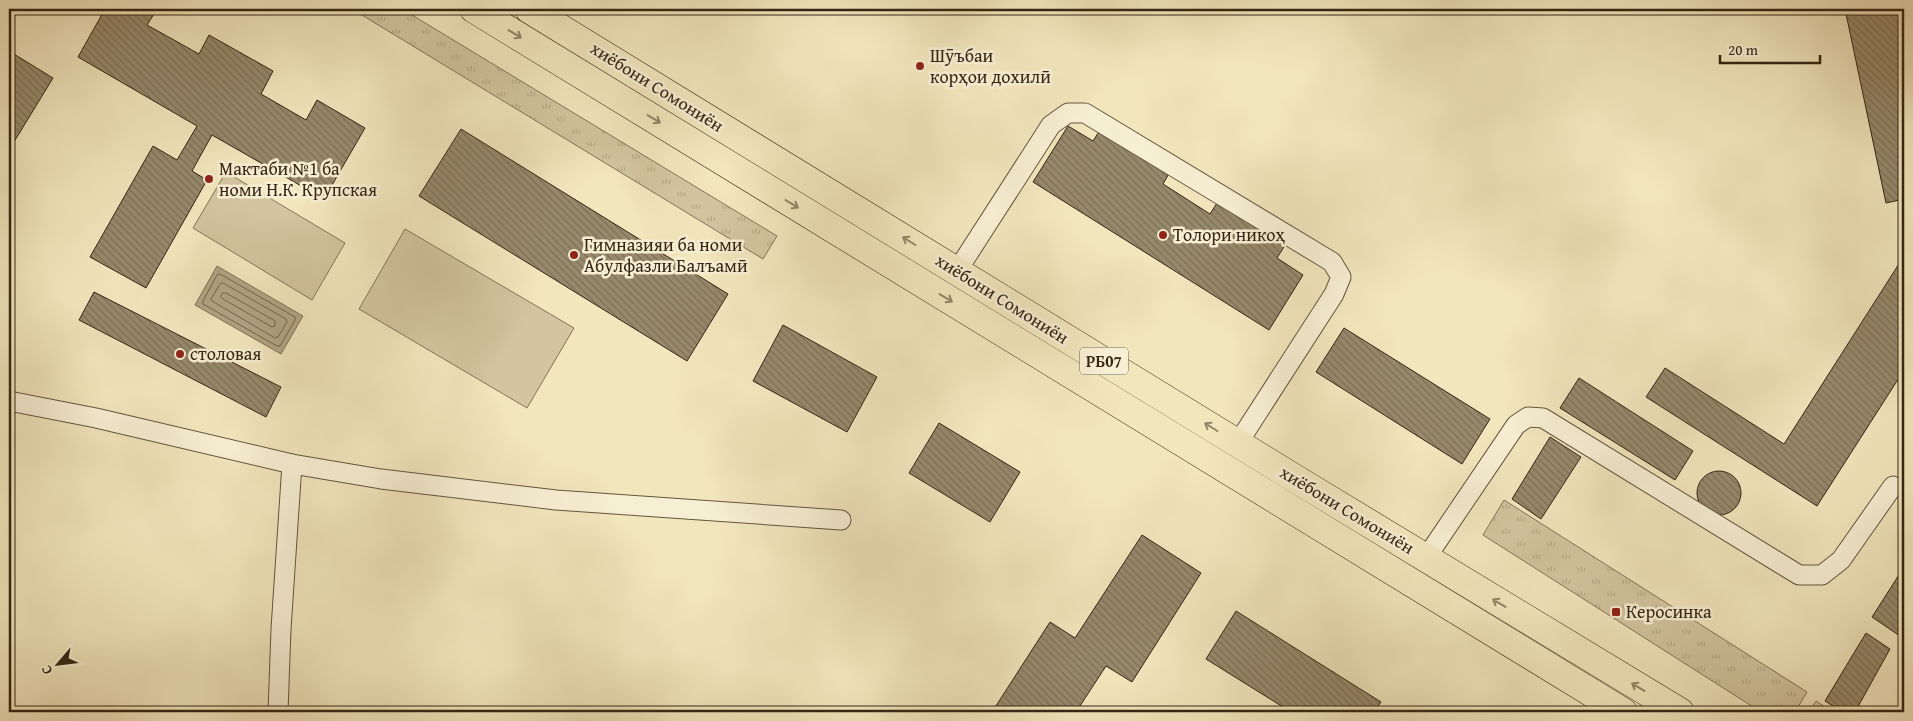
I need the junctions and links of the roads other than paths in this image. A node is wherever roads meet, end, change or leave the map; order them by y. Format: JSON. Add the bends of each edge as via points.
{"nodes":[{"id":1,"x":474,"y":9,"type":"edge"},
{"id":2,"x":530,"y":9,"type":"edge"},
{"id":3,"x":958,"y":271,"type":"junction"},
{"id":4,"x":9,"y":401,"type":"edge"},
{"id":5,"x":1238,"y":443,"type":"junction"},
{"id":6,"x":292,"y":464,"type":"junction"},
{"id":7,"x":1893,"y":486,"type":"dead end"},
{"id":8,"x":841,"y":520,"type":"dead end"},
{"id":9,"x":1426,"y":558,"type":"junction"},
{"id":10,"x":278,"y":712,"type":"edge"},
{"id":11,"x":1624,"y":712,"type":"edge"},
{"id":12,"x":1680,"y":712,"type":"edge"}],
"edges":[{"from":1,"to":11,"type":"highway","name":"хиёбони Сомониён","number":"РБ07","one_way":true},
{"from":3,"to":2,"type":"highway","name":"хиёбони Сомониён","number":"РБ07","one_way":true},
{"from":5,"to":3,"type":"highway","name":"хиёбони Сомониён","number":"РБ07","one_way":true},
{"from":3,"to":5,"type":"lane","via":[[1051,125],[1068,113],[1085,112],[1332,262],[1341,277],[1334,294]]},
{"from":4,"to":6,"type":"lane"},
{"from":5,"to":9,"type":"highway","name":"хиёбони Сомониён","number":"РБ07"},
{"from":6,"to":8,"type":"lane","via":[[381,479],[556,500]]},
{"from":6,"to":10,"type":"lane"},
{"from":7,"to":9,"type":"lane","via":[[1841,560],[1822,575],[1799,575],[1543,418],[1528,417],[1516,425]]},
{"from":12,"to":9,"type":"highway","name":"хиёбони Сомониён","number":"РБ07","one_way":true}]}
